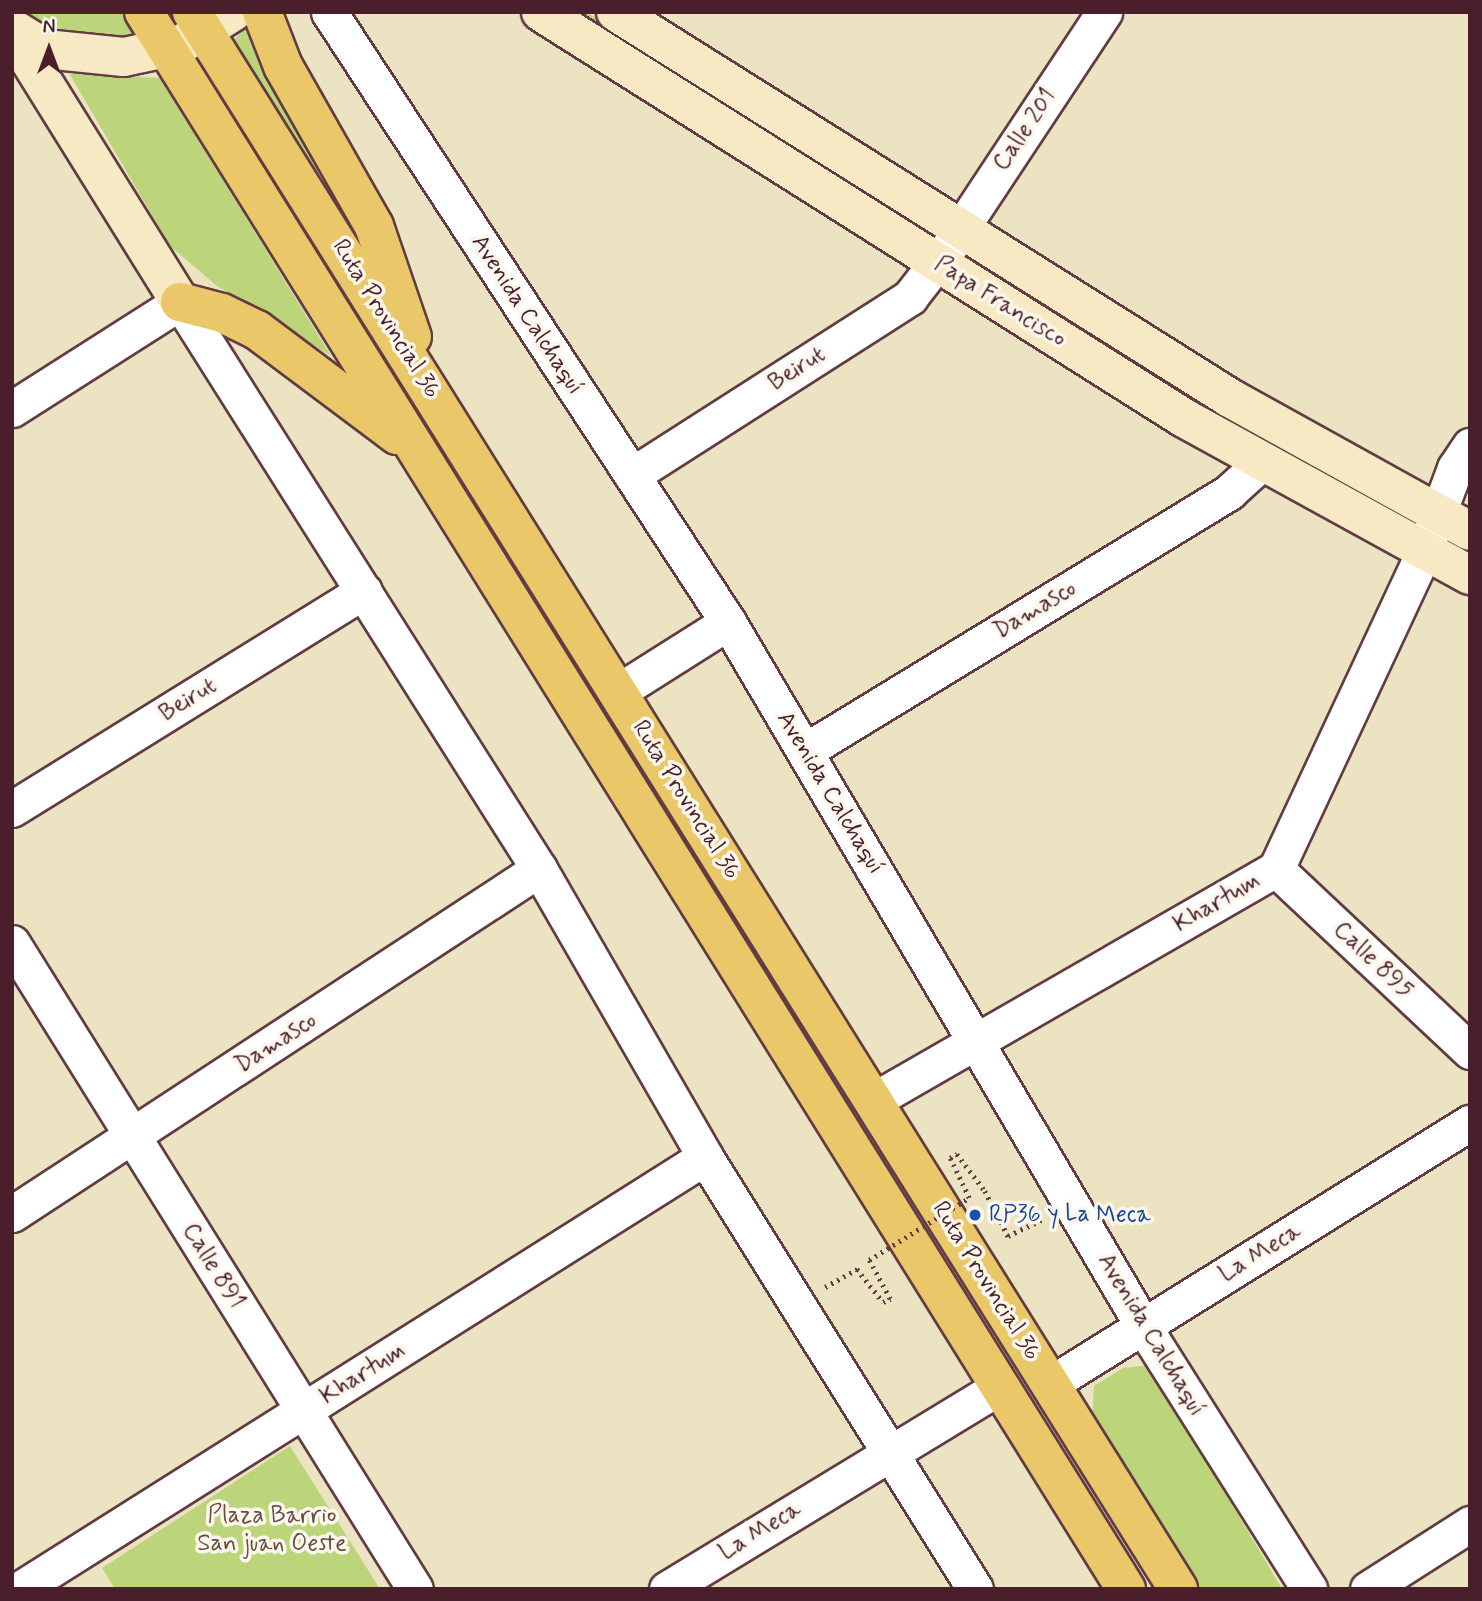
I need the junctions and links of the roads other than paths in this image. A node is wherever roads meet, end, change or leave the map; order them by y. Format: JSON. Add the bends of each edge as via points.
{"nodes":[{"id":1,"x":144,"y":12,"type":"edge"},
{"id":2,"x":262,"y":12,"type":"edge"},
{"id":3,"x":329,"y":12,"type":"edge"},
{"id":4,"x":541,"y":12,"type":"edge"},
{"id":5,"x":616,"y":12,"type":"edge"},
{"id":6,"x":1104,"y":12,"type":"edge"},
{"id":7,"x":210,"y":19,"type":"edge"},
{"id":8,"x":12,"y":30,"type":"edge"},
{"id":9,"x":167,"y":50,"type":"junction"},
{"id":10,"x":948,"y":247,"type":"junction"},
{"id":11,"x":180,"y":302,"type":"junction"},
{"id":12,"x":439,"y":404,"type":"junction"},
{"id":13,"x":12,"y":409,"type":"edge"},
{"id":14,"x":411,"y":446,"type":"junction"},
{"id":15,"x":1470,"y":446,"type":"edge"},
{"id":16,"x":1261,"y":463,"type":"junction"},
{"id":17,"x":632,"y":475,"type":"junction"},
{"id":18,"x":1440,"y":532,"type":"edge"},
{"id":19,"x":1470,"y":575,"type":"edge"},
{"id":20,"x":364,"y":591,"type":"junction"},
{"id":21,"x":728,"y":622,"type":"junction"},
{"id":22,"x":618,"y":691,"type":"junction"},
{"id":23,"x":805,"y":751,"type":"junction"},
{"id":24,"x":12,"y":809,"type":"edge"},
{"id":25,"x":539,"y":869,"type":"junction"},
{"id":26,"x":1276,"y":869,"type":"junction"},
{"id":27,"x":12,"y":943,"type":"edge"},
{"id":28,"x":978,"y":1043,"type":"junction"},
{"id":29,"x":1470,"y":1052,"type":"edge"},
{"id":30,"x":874,"y":1100,"type":"junction"},
{"id":31,"x":1470,"y":1123,"type":"edge"},
{"id":32,"x":133,"y":1138,"type":"junction"},
{"id":33,"x":705,"y":1157,"type":"junction"},
{"id":34,"x":12,"y":1214,"type":"edge"},
{"id":35,"x":1143,"y":1326,"type":"junction"},
{"id":36,"x":1050,"y":1384,"type":"junction"},
{"id":37,"x":998,"y":1388,"type":"junction"},
{"id":38,"x":304,"y":1412,"type":"junction"},
{"id":39,"x":890,"y":1451,"type":"junction"},
{"id":40,"x":1470,"y":1524,"type":"edge"},
{"id":41,"x":20,"y":1589,"type":"edge"},
{"id":42,"x":415,"y":1589,"type":"edge"},
{"id":43,"x":667,"y":1589,"type":"edge"},
{"id":44,"x":975,"y":1589,"type":"edge"},
{"id":45,"x":1126,"y":1589,"type":"edge"},
{"id":46,"x":1178,"y":1589,"type":"edge"},
{"id":47,"x":1309,"y":1589,"type":"edge"},
{"id":48,"x":1368,"y":1589,"type":"edge"}],
"edges":[{"from":1,"to":9,"type":"main road","name":"Ruta Provincial 36"},
{"from":2,"to":12,"type":"main road","via":[[283,66],[374,226]]},
{"from":3,"to":17,"type":"street","name":"Avenida Calchaquí"},
{"from":4,"to":10,"type":"main road","name":"Papa Francisco"},
{"from":5,"to":10,"type":"main road","name":"Papa Francisco"},
{"from":6,"to":10,"type":"street","name":"Calle 201"},
{"from":7,"to":9,"type":"main road"},
{"from":7,"to":12,"type":"main road","name":"Ruta Provincial 36"},
{"from":8,"to":9,"type":"main road","via":[[45,49],[78,56],[124,57]]},
{"from":8,"to":11,"type":"main road"},
{"from":9,"to":14,"type":"main road","name":"Ruta Provincial 36"},
{"from":10,"to":16,"type":"main road","name":"Papa Francisco"},
{"from":10,"to":17,"type":"street","name":"Beirut","via":[[910,297]]},
{"from":10,"to":18,"type":"main road","name":"Papa Francisco","via":[[1230,398]]},
{"from":11,"to":13,"type":"street"},
{"from":11,"to":14,"type":"main road","via":[[222,313],[257,330]]},
{"from":11,"to":20,"type":"street"},
{"from":12,"to":22,"type":"main road","name":"Ruta Provincial 36"},
{"from":14,"to":37,"type":"main road","name":"Ruta Provincial 36"},
{"from":15,"to":18,"type":"street","name":"Khartum","via":[[1455,468]]},
{"from":16,"to":18,"type":"main road","name":"Papa Francisco"},
{"from":16,"to":23,"type":"street","name":"Damasco","via":[[1229,492]]},
{"from":17,"to":21,"type":"street","name":"Avenida Calchaquí"},
{"from":18,"to":19,"type":"main road","name":"Papa Francisco"},
{"from":18,"to":26,"type":"street","name":"Khartum"},
{"from":20,"to":24,"type":"street","name":"Beirut"},
{"from":20,"to":25,"type":"street"},
{"from":21,"to":22,"type":"street"},
{"from":21,"to":23,"type":"street","name":"Avenida Calchaquí"},
{"from":22,"to":30,"type":"main road","name":"Ruta Provincial 36"},
{"from":23,"to":28,"type":"street","name":"Avenida Calchaquí"},
{"from":25,"to":32,"type":"street","name":"Damasco"},
{"from":25,"to":33,"type":"street"},
{"from":26,"to":28,"type":"street","name":"Khartum"},
{"from":26,"to":29,"type":"street","name":"Calle 895"},
{"from":27,"to":32,"type":"street","name":"Calle 891"},
{"from":28,"to":30,"type":"street","name":"Khartum"},
{"from":28,"to":35,"type":"street","name":"Avenida Calchaquí"},
{"from":30,"to":36,"type":"main road","name":"Ruta Provincial 36"},
{"from":31,"to":35,"type":"street","name":"La Meca"},
{"from":32,"to":34,"type":"street","name":"Damasco"},
{"from":32,"to":38,"type":"street","name":"Calle 891"},
{"from":33,"to":38,"type":"street","name":"Khartum"},
{"from":33,"to":39,"type":"street"},
{"from":35,"to":36,"type":"street","name":"La Meca"},
{"from":35,"to":47,"type":"street","name":"Avenida Calchaquí"},
{"from":36,"to":46,"type":"main road","name":"Ruta Provincial 36"},
{"from":37,"to":39,"type":"street","name":"La Meca"},
{"from":37,"to":45,"type":"main road","name":"Ruta Provincial 36"},
{"from":38,"to":41,"type":"street","name":"Khartum"},
{"from":38,"to":42,"type":"street","name":"Calle 891"},
{"from":39,"to":43,"type":"street","name":"La Meca"},
{"from":39,"to":44,"type":"street"},
{"from":40,"to":48,"type":"street"}]}
